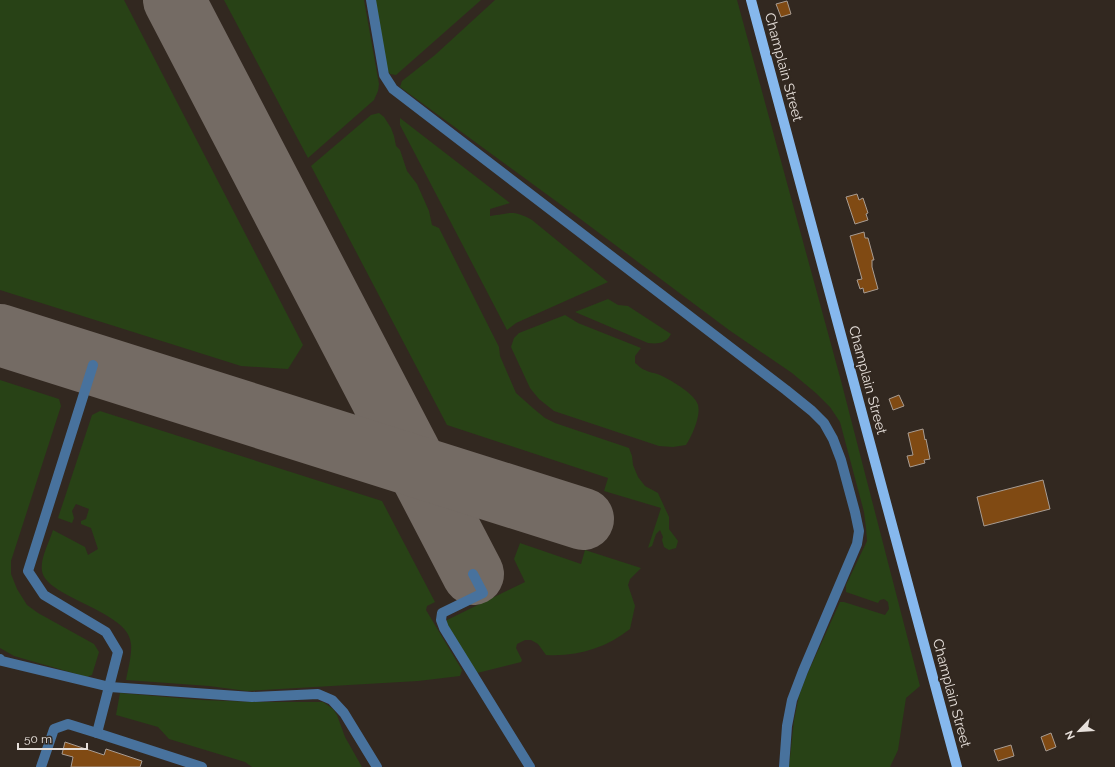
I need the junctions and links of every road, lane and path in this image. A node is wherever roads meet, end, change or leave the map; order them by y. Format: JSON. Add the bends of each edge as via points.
{"nodes":[{"id":1,"x":371,"y":0,"type":"edge"},
{"id":2,"x":751,"y":0,"type":"edge"},
{"id":3,"x":93,"y":364,"type":"dead end"},
{"id":4,"x":473,"y":574,"type":"dead end"},
{"id":5,"x":0,"y":659,"type":"edge"},
{"id":6,"x":110,"y":687,"type":"junction"},
{"id":7,"x":97,"y":732,"type":"junction"},
{"id":8,"x":41,"y":767,"type":"edge"},
{"id":9,"x":202,"y":767,"type":"edge"},
{"id":10,"x":377,"y":767,"type":"edge"},
{"id":11,"x":530,"y":767,"type":"edge"},
{"id":12,"x":784,"y":767,"type":"edge"},
{"id":13,"x":957,"y":767,"type":"edge"}],
"edges":[{"from":1,"to":12,"type":"lane","via":[[384,75],[393,89],[812,410],[834,439],[859,531],[857,544],[792,700]]},
{"from":2,"to":13,"type":"main road","name":"Champlain Street"},
{"from":3,"to":6,"type":"lane","via":[[28,571],[44,595],[106,632],[118,652]]},
{"from":4,"to":11,"type":"lane","via":[[482,593],[442,613],[441,620]]},
{"from":5,"to":6,"type":"lane"},
{"from":6,"to":7,"type":"lane"},
{"from":6,"to":10,"type":"lane","via":[[252,697],[318,694],[332,700],[344,713]]},
{"from":7,"to":8,"type":"lane","via":[[68,724],[54,729]]},
{"from":7,"to":9,"type":"lane"}]}
